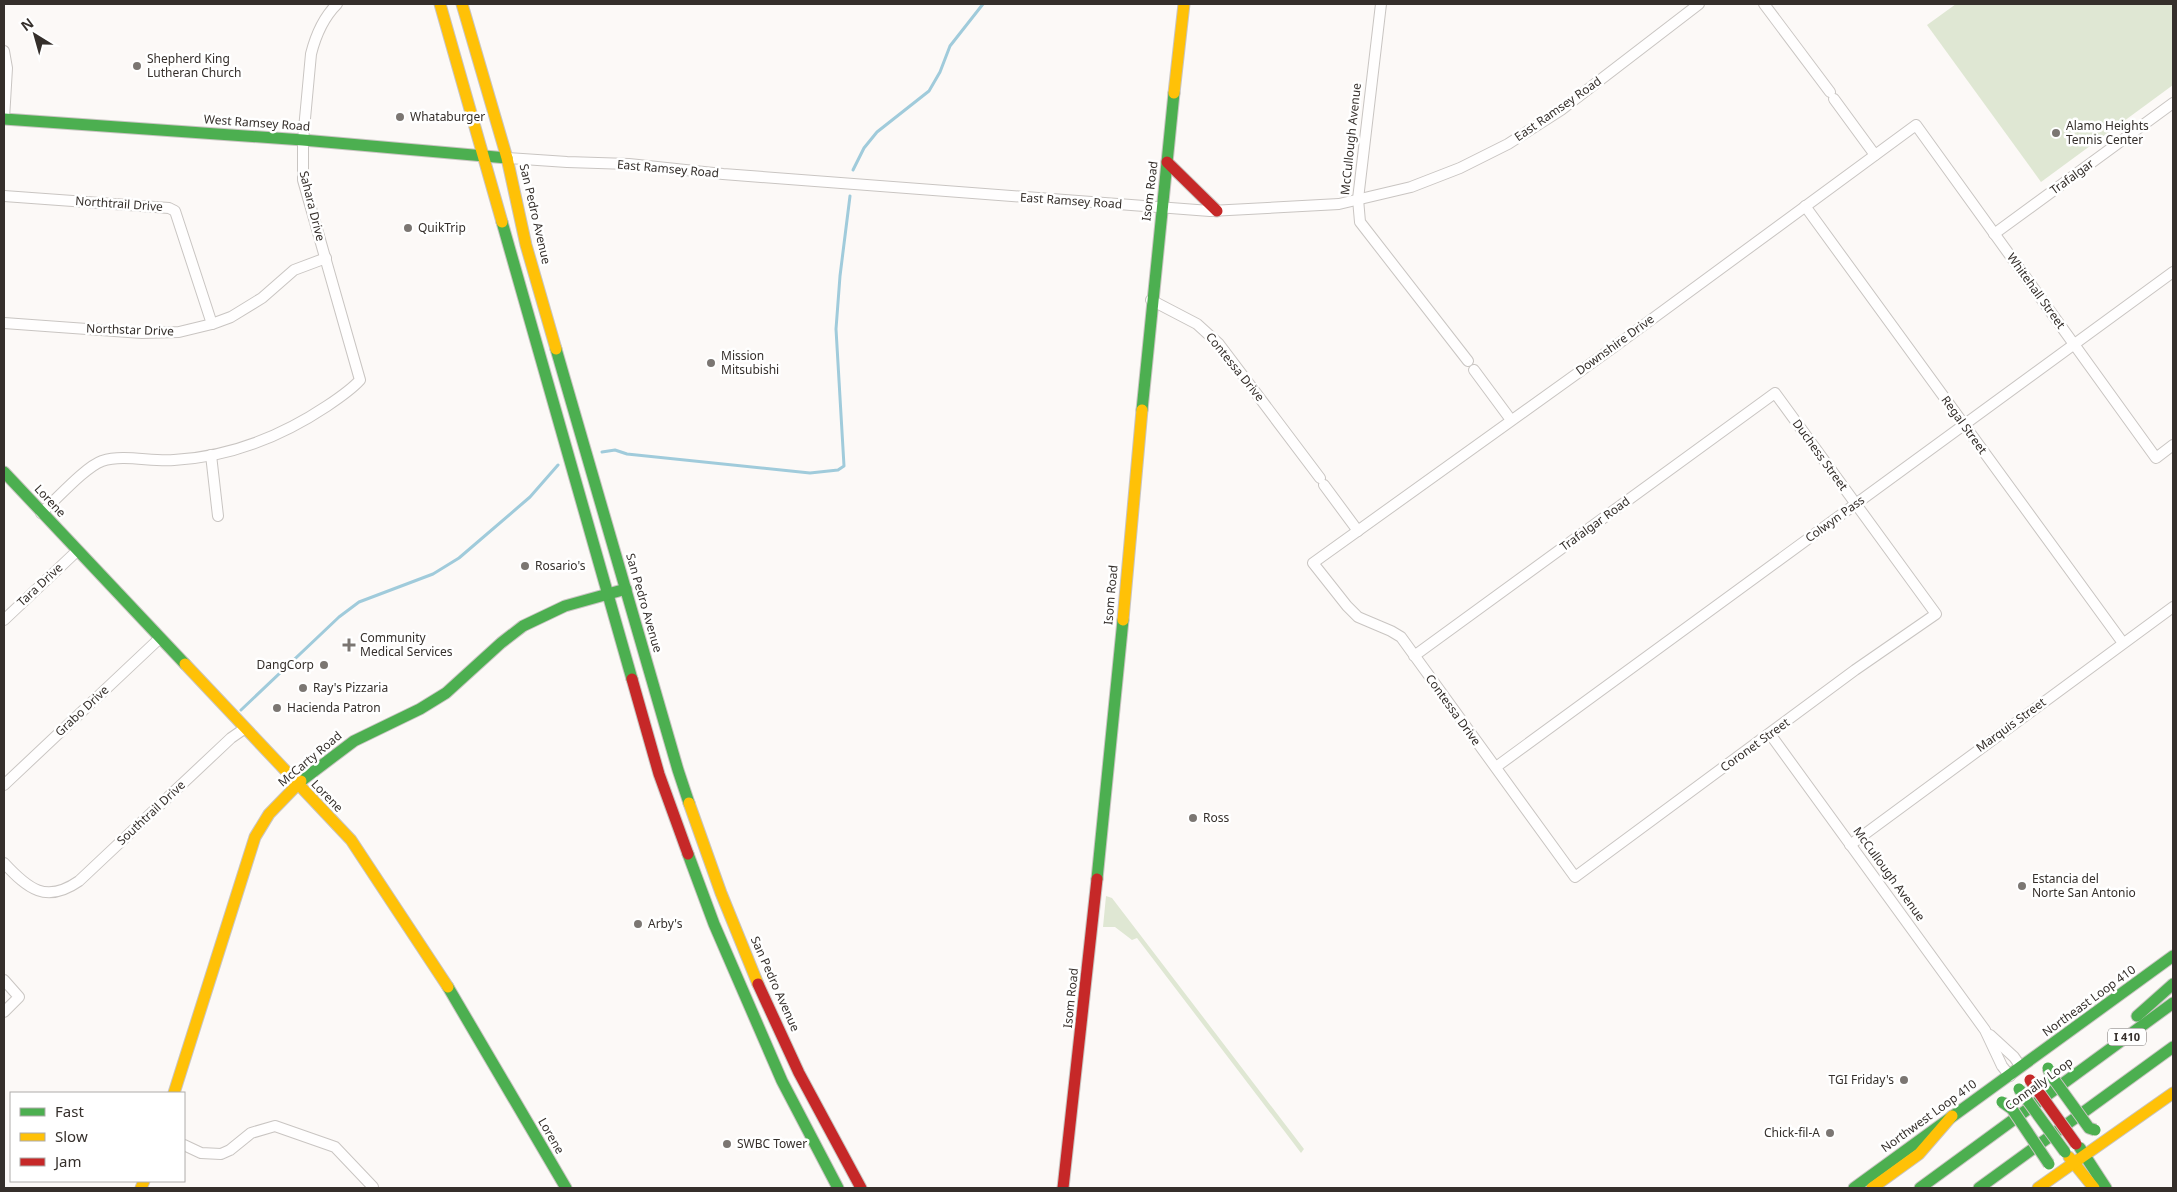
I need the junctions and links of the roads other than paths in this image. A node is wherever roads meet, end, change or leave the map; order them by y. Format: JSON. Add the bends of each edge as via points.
{"nodes":[{"id":1,"x":337,"y":4,"type":"edge"},
{"id":2,"x":440,"y":4,"type":"edge"},
{"id":3,"x":462,"y":4,"type":"edge"},
{"id":4,"x":1184,"y":4,"type":"edge"},
{"id":5,"x":1381,"y":4,"type":"edge"},
{"id":6,"x":1699,"y":4,"type":"edge"},
{"id":7,"x":1764,"y":4,"type":"edge"},
{"id":8,"x":4,"y":51,"type":"edge"},
{"id":9,"x":2173,"y":102,"type":"edge"},
{"id":10,"x":4,"y":119,"type":"edge"},
{"id":11,"x":1916,"y":125,"type":"joint"},
{"id":12,"x":303,"y":140,"type":"junction"},
{"id":13,"x":1875,"y":155,"type":"junction"},
{"id":14,"x":484,"y":157,"type":"junction"},
{"id":15,"x":507,"y":158,"type":"junction"},
{"id":16,"x":1167,"y":162,"type":"junction"},
{"id":17,"x":4,"y":196,"type":"edge"},
{"id":18,"x":1358,"y":199,"type":"junction"},
{"id":19,"x":1805,"y":206,"type":"junction"},
{"id":20,"x":1162,"y":208,"type":"junction"},
{"id":21,"x":1217,"y":211,"type":"junction"},
{"id":22,"x":1994,"y":234,"type":"junction"},
{"id":23,"x":326,"y":258,"type":"junction"},
{"id":24,"x":2173,"y":272,"type":"edge"},
{"id":25,"x":1151,"y":300,"type":"junction"},
{"id":26,"x":4,"y":323,"type":"edge"},
{"id":27,"x":212,"y":324,"type":"junction"},
{"id":28,"x":2075,"y":344,"type":"junction"},
{"id":29,"x":560,"y":361,"type":"junction"},
{"id":30,"x":1468,"y":361,"type":"dead end"},
{"id":31,"x":544,"y":366,"type":"junction"},
{"id":32,"x":1474,"y":370,"type":"dead end"},
{"id":33,"x":1775,"y":393,"type":"joint"},
{"id":34,"x":1510,"y":420,"type":"junction"},
{"id":35,"x":1965,"y":426,"type":"junction"},
{"id":36,"x":2173,"y":445,"type":"edge"},
{"id":37,"x":211,"y":456,"type":"junction"},
{"id":38,"x":4,"y":472,"type":"edge"},
{"id":39,"x":1856,"y":504,"type":"junction"},
{"id":40,"x":42,"y":513,"type":"junction"},
{"id":41,"x":218,"y":516,"type":"dead end"},
{"id":42,"x":1358,"y":531,"type":"junction"},
{"id":43,"x":77,"y":551,"type":"junction"},
{"id":44,"x":1314,"y":563,"type":"joint"},
{"id":45,"x":626,"y":589,"type":"junction"},
{"id":46,"x":608,"y":593,"type":"junction"},
{"id":47,"x":2173,"y":607,"type":"edge"},
{"id":48,"x":1936,"y":614,"type":"joint"},
{"id":49,"x":4,"y":620,"type":"edge"},
{"id":50,"x":160,"y":638,"type":"junction"},
{"id":51,"x":2124,"y":643,"type":"junction"},
{"id":52,"x":1414,"y":656,"type":"junction"},
{"id":53,"x":244,"y":729,"type":"junction"},
{"id":54,"x":1770,"y":734,"type":"junction"},
{"id":55,"x":1496,"y":767,"type":"junction"},
{"id":56,"x":4,"y":785,"type":"edge"},
{"id":57,"x":298,"y":786,"type":"junction"},
{"id":58,"x":1850,"y":844,"type":"junction"},
{"id":59,"x":4,"y":863,"type":"edge"},
{"id":60,"x":1575,"y":878,"type":"joint"},
{"id":61,"x":2173,"y":956,"type":"edge"},
{"id":62,"x":4,"y":980,"type":"edge"},
{"id":63,"x":2173,"y":984,"type":"edge"},
{"id":64,"x":2173,"y":1003,"type":"edge"},
{"id":65,"x":4,"y":1012,"type":"edge"},
{"id":66,"x":1985,"y":1030,"type":"junction"},
{"id":67,"x":2058,"y":1040,"type":"junction"},
{"id":68,"x":2173,"y":1047,"type":"edge"},
{"id":69,"x":2173,"y":1056,"type":"edge"},
{"id":70,"x":2021,"y":1067,"type":"junction"},
{"id":71,"x":2081,"y":1071,"type":"junction"},
{"id":72,"x":2010,"y":1076,"type":"junction"},
{"id":73,"x":2127,"y":1080,"type":"junction"},
{"id":74,"x":806,"y":1085,"type":"junction"},
{"id":75,"x":174,"y":1092,"type":"edge"},
{"id":76,"x":2173,"y":1093,"type":"edge"},
{"id":77,"x":789,"y":1094,"type":"junction"},
{"id":78,"x":1970,"y":1104,"type":"junction"},
{"id":79,"x":820,"y":1112,"type":"junction"},
{"id":80,"x":1952,"y":1116,"type":"junction"},
{"id":81,"x":802,"y":1121,"type":"junction"},
{"id":82,"x":2131,"y":1122,"type":"junction"},
{"id":83,"x":185,"y":1145,"type":"edge"},
{"id":84,"x":2084,"y":1154,"type":"junction"},
{"id":85,"x":2073,"y":1163,"type":"junction"},
{"id":86,"x":372,"y":1188,"type":"edge"},
{"id":87,"x":566,"y":1188,"type":"edge"},
{"id":88,"x":838,"y":1188,"type":"edge"},
{"id":89,"x":861,"y":1188,"type":"edge"},
{"id":90,"x":1063,"y":1188,"type":"edge"},
{"id":91,"x":1854,"y":1188,"type":"edge"},
{"id":92,"x":1872,"y":1188,"type":"edge"},
{"id":93,"x":1920,"y":1188,"type":"edge"},
{"id":94,"x":1978,"y":1188,"type":"edge"},
{"id":95,"x":2039,"y":1188,"type":"edge"},
{"id":96,"x":2094,"y":1188,"type":"edge"},
{"id":97,"x":2106,"y":1188,"type":"edge"}],
"edges":[{"from":1,"to":12,"type":"street","name":"Sahara Drive","via":[[322,22],[315,39]]},
{"from":2,"to":14,"type":"main road"},
{"from":3,"to":15,"type":"main road","name":"San Pedro Avenue"},
{"from":4,"to":16,"type":"main road","name":"Isom Road"},
{"from":5,"to":18,"type":"street","name":"McCullough Avenue"},
{"from":6,"to":18,"type":"street","name":"East Ramsey Road","via":[[1561,110],[1508,144],[1411,187]]},
{"from":7,"to":13,"type":"street"},
{"from":8,"to":10,"type":"street","via":[[7,68]]},
{"from":9,"to":22,"type":"street","name":"Trafalgar"},
{"from":10,"to":12,"type":"main road","name":"West Ramsey Road"},
{"from":11,"to":13,"type":"street","name":"Downshire Drive"},
{"from":11,"to":22,"type":"street","name":"Whitehall Street"},
{"from":12,"to":14,"type":"main road","name":"West Ramsey Road"},
{"from":12,"to":23,"type":"street","name":"Sahara Drive","via":[[303,180]]},
{"from":13,"to":19,"type":"street","name":"Downshire Drive"},
{"from":14,"to":15,"type":"main road","name":"West Ramsey Road"},
{"from":14,"to":31,"type":"main road"},
{"from":15,"to":20,"type":"street","name":"East Ramsey Road","via":[[629,164]]},
{"from":15,"to":29,"type":"main road","name":"San Pedro Avenue","via":[[524,238]]},
{"from":16,"to":20,"type":"main road","name":"Isom Road"},
{"from":16,"to":21,"type":"main road"},
{"from":17,"to":27,"type":"street","name":"Northtrail Drive","via":[[175,211]]},
{"from":18,"to":21,"type":"street","name":"East Ramsey Road","via":[[1316,206]]},
{"from":18,"to":30,"type":"street","name":"McCullough Avenue","via":[[1360,222]]},
{"from":19,"to":34,"type":"street","name":"Downshire Drive"},
{"from":19,"to":35,"type":"street","name":"Regal Street"},
{"from":20,"to":21,"type":"street","name":"East Ramsey Road"},
{"from":20,"to":25,"type":"main road","name":"Isom Road"},
{"from":22,"to":28,"type":"street","name":"Whitehall Street"},
{"from":23,"to":27,"type":"street","name":"Northstar Drive","via":[[294,270],[247,308]]},
{"from":23,"to":37,"type":"street","name":"Sahara Drive","via":[[360,380],[304,421],[251,445]]},
{"from":24,"to":28,"type":"street","name":"Colwyn Pass"},
{"from":25,"to":42,"type":"street","name":"Contessa Drive","via":[[1197,324],[1219,344]]},
{"from":25,"to":90,"type":"main road","name":"Isom Road","via":[[1124,610]]},
{"from":26,"to":27,"type":"street","name":"Northstar Drive","via":[[164,333]]},
{"from":28,"to":35,"type":"street","name":"Colwyn Pass"},
{"from":28,"to":36,"type":"street","name":"Whitehall Street","via":[[2156,458]]},
{"from":29,"to":31,"type":"main road"},
{"from":29,"to":45,"type":"main road","name":"San Pedro Avenue"},
{"from":31,"to":46,"type":"main road"},
{"from":32,"to":34,"type":"street"},
{"from":33,"to":39,"type":"street","name":"Duchess Street"},
{"from":33,"to":52,"type":"street","name":"Trafalgar Road"},
{"from":34,"to":42,"type":"street","name":"Downshire Drive"},
{"from":35,"to":39,"type":"street","name":"Colwyn Pass"},
{"from":35,"to":51,"type":"street","name":"Regal Street"},
{"from":37,"to":40,"type":"street","via":[[162,461],[113,458],[100,462]]},
{"from":37,"to":41,"type":"street"},
{"from":38,"to":40,"type":"main road","name":"Lorene"},
{"from":39,"to":48,"type":"street","name":"Duchess Street"},
{"from":39,"to":55,"type":"street","name":"Colwyn Pass"},
{"from":40,"to":43,"type":"main road","name":"Lorene"},
{"from":42,"to":44,"type":"street","name":"Downshire Drive"},
{"from":43,"to":49,"type":"street","name":"Tara Drive"},
{"from":43,"to":50,"type":"main road","name":"Lorene"},
{"from":44,"to":52,"type":"street","name":"Contessa Drive","via":[[1346,606],[1358,617],[1401,638]]},
{"from":45,"to":46,"type":"main road","name":"McCarty Road"},
{"from":45,"to":74,"type":"main road","name":"San Pedro Avenue","via":[[678,770],[722,893],[754,975]]},
{"from":46,"to":57,"type":"main road","name":"McCarty Road","via":[[559,608],[527,624],[505,639],[439,698],[423,709],[352,742]]},
{"from":46,"to":77,"type":"main road","via":[[676,824],[738,982]]},
{"from":47,"to":51,"type":"street","name":"Marquis Street"},
{"from":48,"to":54,"type":"street","name":"Coronet Street"},
{"from":50,"to":53,"type":"main road","name":"Lorene"},
{"from":50,"to":56,"type":"street","name":"Grabo Drive"},
{"from":51,"to":58,"type":"street","name":"Marquis Street"},
{"from":52,"to":55,"type":"street","name":"Contessa Drive"},
{"from":53,"to":57,"type":"main road","name":"Lorene"},
{"from":53,"to":59,"type":"street","name":"Southtrail Drive","via":[[68,889],[55,893],[30,888]]},
{"from":54,"to":58,"type":"street","name":"McCullough Avenue"},
{"from":54,"to":60,"type":"street","name":"Coronet Street"},
{"from":55,"to":60,"type":"street","name":"Contessa Drive"},
{"from":57,"to":75,"type":"main road","name":"McCarty Road","via":[[259,828]]},
{"from":57,"to":87,"type":"main road","name":"Lorene","via":[[351,840],[388,891]]},
{"from":58,"to":66,"type":"street","name":"McCullough Avenue"},
{"from":61,"to":67,"type":"main road","name":"Northeast Loop 410"},
{"from":62,"to":65,"type":"street","via":[[19,997]]},
{"from":63,"to":71,"type":"main road"},
{"from":64,"to":71,"type":"main road","name":"Connally Loop","number":"I 410"},
{"from":66,"to":70,"type":"street","name":"McCullough Avenue"},
{"from":66,"to":72,"type":"street","name":"McCullough Avenue"},
{"from":67,"to":70,"type":"main road","name":"Northeast Loop 410"},
{"from":67,"to":82,"type":"main road","bridge":true,"via":[[2049,1058],[2050,1074],[2089,1128],[2100,1131]]},
{"from":68,"to":73,"type":"main road","number":"I 410"},
{"from":69,"to":73,"type":"main road"},
{"from":70,"to":72,"type":"main road","name":"Northwest Loop 410"},
{"from":70,"to":84,"type":"main road","name":"McCullough Avenue","bridge":true},
{"from":71,"to":93,"type":"main road","name":"Connally Loop","number":"I 410"},
{"from":72,"to":78,"type":"main road","name":"Northwest Loop 410"},
{"from":72,"to":85,"type":"main road","name":"McCullough Avenue","bridge":true},
{"from":73,"to":94,"type":"main road","number":"I 410"},
{"from":74,"to":77,"type":"main road"},
{"from":74,"to":79,"type":"main road","name":"San Pedro Avenue"},
{"from":76,"to":82,"type":"main road"},
{"from":77,"to":81,"type":"main road"},
{"from":78,"to":80,"type":"main road","name":"Northwest Loop 410"},
{"from":78,"to":95,"type":"main road","bridge":true,"via":[[1987,1100],[2002,1102],[2012,1109],[2047,1158],[2048,1164]]},
{"from":79,"to":81,"type":"main road"},
{"from":79,"to":89,"type":"main road","name":"San Pedro Avenue"},
{"from":80,"to":91,"type":"main road","name":"Northwest Loop 410"},
{"from":80,"to":92,"type":"main road","via":[[1919,1154]]},
{"from":81,"to":88,"type":"main road"},
{"from":82,"to":84,"type":"main road"},
{"from":83,"to":86,"type":"street","via":[[201,1153],[221,1154],[251,1134],[275,1126],[335,1147]]},
{"from":84,"to":85,"type":"main road"},
{"from":84,"to":97,"type":"main road","name":"McCullough Avenue"},
{"from":85,"to":95,"type":"main road"},
{"from":85,"to":96,"type":"main road","name":"McCullough Avenue"}]}
